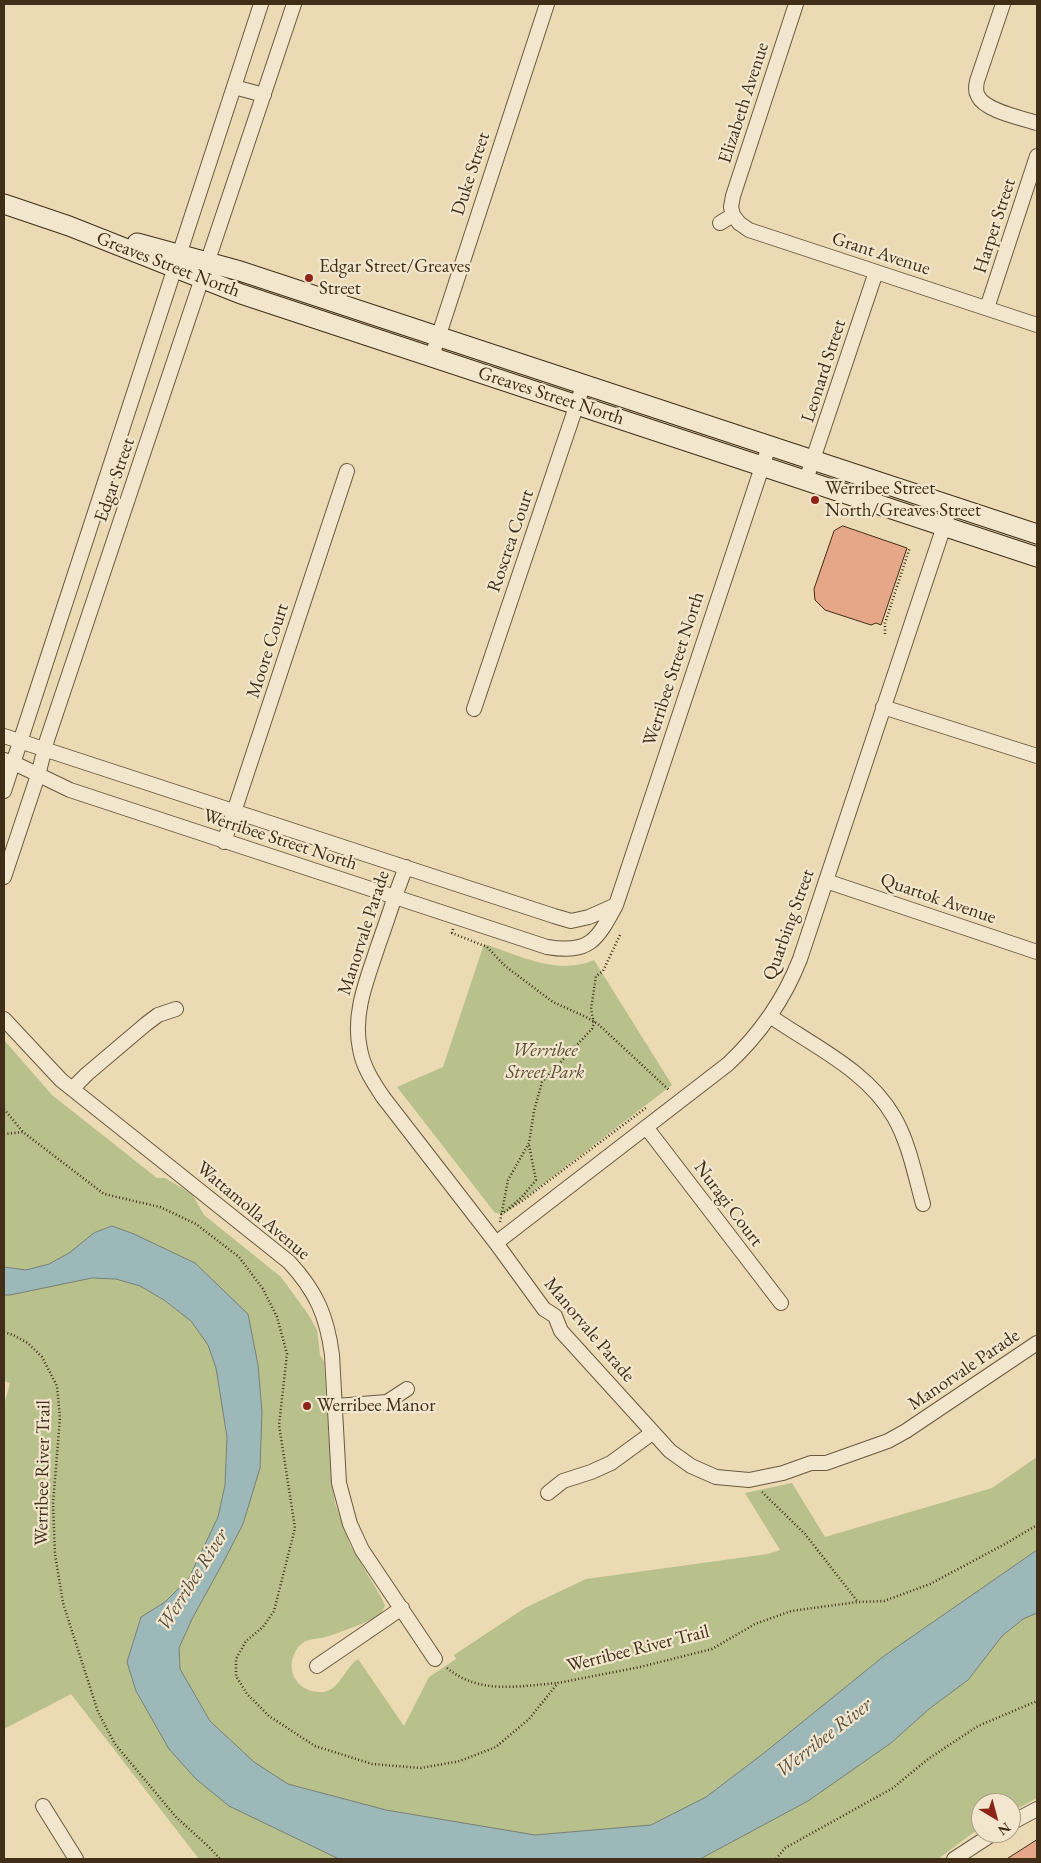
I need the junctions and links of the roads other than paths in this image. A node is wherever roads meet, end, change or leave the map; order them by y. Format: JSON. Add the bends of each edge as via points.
{"nodes":[{"id":1,"x":261,"y":4,"type":"edge"},
{"id":2,"x":294,"y":4,"type":"edge"},
{"id":3,"x":547,"y":4,"type":"edge"},
{"id":4,"x":796,"y":4,"type":"edge"},
{"id":5,"x":1003,"y":4,"type":"edge"},
{"id":6,"x":234,"y":87,"type":"junction"},
{"id":7,"x":264,"y":94,"type":"junction"},
{"id":8,"x":1037,"y":123,"type":"edge"},
{"id":9,"x":1037,"y":156,"type":"edge"},
{"id":10,"x":4,"y":204,"type":"edge"},
{"id":11,"x":733,"y":215,"type":"junction"},
{"id":12,"x":720,"y":223,"type":"dead end"},
{"id":13,"x":178,"y":261,"type":"junction"},
{"id":14,"x":205,"y":270,"type":"junction"},
{"id":15,"x":876,"y":272,"type":"junction"},
{"id":16,"x":987,"y":308,"type":"junction"},
{"id":17,"x":1037,"y":325,"type":"edge"},
{"id":18,"x":437,"y":336,"type":"junction"},
{"id":19,"x":432,"y":356,"type":"junction"},
{"id":20,"x":583,"y":386,"type":"junction"},
{"id":21,"x":576,"y":404,"type":"junction"},
{"id":22,"x":769,"y":446,"type":"junction"},
{"id":23,"x":814,"y":461,"type":"junction"},
{"id":24,"x":763,"y":465,"type":"junction"},
{"id":25,"x":348,"y":471,"type":"dead end"},
{"id":26,"x":806,"y":480,"type":"junction"},
{"id":27,"x":951,"y":505,"type":"junction"},
{"id":28,"x":944,"y":525,"type":"junction"},
{"id":29,"x":1037,"y":534,"type":"edge"},
{"id":30,"x":1037,"y":556,"type":"edge"},
{"id":31,"x":883,"y":707,"type":"junction"},
{"id":32,"x":474,"y":709,"type":"dead end"},
{"id":33,"x":4,"y":736,"type":"edge"},
{"id":34,"x":19,"y":741,"type":"junction"},
{"id":35,"x":46,"y":749,"type":"junction"},
{"id":36,"x":1037,"y":756,"type":"edge"},
{"id":37,"x":9,"y":761,"type":"edge"},
{"id":38,"x":38,"y":775,"type":"junction"},
{"id":39,"x":4,"y":791,"type":"edge"},
{"id":40,"x":235,"y":811,"type":"junction"},
{"id":41,"x":224,"y":842,"type":"junction"},
{"id":42,"x":406,"y":867,"type":"junction"},
{"id":43,"x":4,"y":877,"type":"edge"},
{"id":44,"x":826,"y":881,"type":"junction"},
{"id":45,"x":394,"y":898,"type":"junction"},
{"id":46,"x":616,"y":905,"type":"junction"},
{"id":47,"x":1037,"y":952,"type":"edge"},
{"id":48,"x":176,"y":1009,"type":"dead end"},
{"id":49,"x":770,"y":1016,"type":"junction"},
{"id":50,"x":4,"y":1019,"type":"edge"},
{"id":51,"x":72,"y":1089,"type":"junction"},
{"id":52,"x":646,"y":1127,"type":"junction"},
{"id":53,"x":923,"y":1204,"type":"dead end"},
{"id":54,"x":496,"y":1243,"type":"junction"},
{"id":55,"x":781,"y":1303,"type":"dead end"},
{"id":56,"x":1037,"y":1343,"type":"edge"},
{"id":57,"x":407,"y":1389,"type":"dead end"},
{"id":58,"x":336,"y":1406,"type":"junction"},
{"id":59,"x":652,"y":1433,"type":"junction"},
{"id":60,"x":548,"y":1493,"type":"dead end"},
{"id":61,"x":402,"y":1608,"type":"junction"},
{"id":62,"x":436,"y":1658,"type":"road end"},
{"id":63,"x":318,"y":1666,"type":"dead end"},
{"id":64,"x":43,"y":1806,"type":"dead end"},
{"id":65,"x":1037,"y":1808,"type":"edge"},
{"id":66,"x":1021,"y":1817,"type":"edge"},
{"id":67,"x":979,"y":1843,"type":"edge"},
{"id":68,"x":76,"y":1859,"type":"edge"},
{"id":69,"x":954,"y":1859,"type":"edge"}],
"edges":[{"from":1,"to":6,"type":"street","name":"Edgar Street"},
{"from":2,"to":7,"type":"street","name":"Edgar Street"},
{"from":3,"to":18,"type":"street","name":"Duke Street"},
{"from":4,"to":11,"type":"street","name":"Elizabeth Avenue","via":[[733,196]]},
{"from":5,"to":8,"type":"street","via":[[973,100]]},
{"from":6,"to":7,"type":"street"},
{"from":6,"to":13,"type":"street","name":"Edgar Street"},
{"from":7,"to":14,"type":"street","name":"Edgar Street"},
{"from":9,"to":16,"type":"street","name":"Harper Street"},
{"from":10,"to":13,"type":"street","name":"Greaves Street North"},
{"from":11,"to":12,"type":"street"},
{"from":11,"to":15,"type":"street","name":"Grant Avenue","via":[[749,230]]},
{"from":13,"to":14,"type":"street","name":"Greaves Street North"},
{"from":13,"to":34,"type":"street","name":"Edgar Street"},
{"from":14,"to":18,"type":"street","name":"Greaves Street North"},
{"from":14,"to":19,"type":"street","name":"Greaves Street North","via":[[241,294]]},
{"from":14,"to":35,"type":"street","name":"Edgar Street"},
{"from":15,"to":16,"type":"street","name":"Grant Avenue"},
{"from":15,"to":23,"type":"street","name":"Leonard Street"},
{"from":16,"to":17,"type":"street","name":"Grant Avenue"},
{"from":18,"to":19,"type":"street","name":"Duke Street"},
{"from":18,"to":20,"type":"street","name":"Greaves Street North"},
{"from":19,"to":21,"type":"street","name":"Greaves Street North"},
{"from":20,"to":21,"type":"street","name":"Roscrea Court"},
{"from":20,"to":22,"type":"street","name":"Greaves Street North"},
{"from":21,"to":24,"type":"street","name":"Greaves Street North"},
{"from":21,"to":32,"type":"street","name":"Roscrea Court"},
{"from":22,"to":23,"type":"street","name":"Greaves Street North"},
{"from":22,"to":24,"type":"street","name":"Werribee Street North"},
{"from":23,"to":26,"type":"street","name":"Leonard Street"},
{"from":23,"to":27,"type":"street","name":"Greaves Street North"},
{"from":24,"to":26,"type":"street","name":"Greaves Street North"},
{"from":24,"to":46,"type":"street","name":"Werribee Street North"},
{"from":25,"to":40,"type":"street","name":"Moore Court"},
{"from":26,"to":28,"type":"street","name":"Greaves Street North"},
{"from":27,"to":28,"type":"street","name":"Quarbing Street"},
{"from":27,"to":29,"type":"street","name":"Greaves Street North"},
{"from":28,"to":30,"type":"street","name":"Greaves Street North"},
{"from":28,"to":31,"type":"street","name":"Quarbing Street"},
{"from":31,"to":36,"type":"street"},
{"from":31,"to":44,"type":"street","name":"Quarbing Street"},
{"from":33,"to":34,"type":"street","name":"Werribee Street North"},
{"from":34,"to":35,"type":"street","name":"Werribee Street North"},
{"from":34,"to":37,"type":"street","name":"Edgar Street"},
{"from":35,"to":38,"type":"street","name":"Edgar Street"},
{"from":35,"to":40,"type":"street","name":"Werribee Street North"},
{"from":37,"to":38,"type":"street","name":"Werribee Street North"},
{"from":37,"to":39,"type":"street","name":"Edgar Street"},
{"from":38,"to":41,"type":"street","name":"Werribee Street North","via":[[70,790]]},
{"from":38,"to":43,"type":"street","name":"Edgar Street"},
{"from":40,"to":41,"type":"street","name":"Moore Court"},
{"from":40,"to":42,"type":"street","name":"Werribee Street North"},
{"from":41,"to":45,"type":"street","name":"Werribee Street North"},
{"from":42,"to":45,"type":"street","name":"Manorvale Parade"},
{"from":42,"to":46,"type":"street","name":"Werribee Street North","via":[[571,920],[589,917]]},
{"from":44,"to":47,"type":"street","name":"Quartok Avenue"},
{"from":44,"to":49,"type":"street","name":"Quarbing Street","via":[[792,980]]},
{"from":45,"to":46,"type":"street","name":"Werribee Street North","via":[[565,950],[587,944],[600,934]]},
{"from":45,"to":54,"type":"street","name":"Manorvale Parade","via":[[364,989],[359,1012],[359,1047],[372,1080],[383,1097]]},
{"from":48,"to":51,"type":"street","via":[[158,1015],[146,1024]]},
{"from":49,"to":52,"type":"street","name":"Quarbing Street","via":[[742,1050]]},
{"from":49,"to":53,"type":"street","via":[[851,1069],[872,1088],[898,1125]]},
{"from":50,"to":51,"type":"street","name":"Wattamolla Avenue"},
{"from":51,"to":58,"type":"street","name":"Wattamolla Avenue","via":[[301,1274],[315,1294],[328,1329]]},
{"from":52,"to":54,"type":"street","name":"Quarbing Street"},
{"from":52,"to":55,"type":"street","name":"Nuragi Court"},
{"from":54,"to":59,"type":"street","name":"Manorvale Parade","via":[[544,1309],[555,1316],[564,1335]]},
{"from":56,"to":59,"type":"street","name":"Manorvale Parade","via":[[926,1419],[888,1441],[833,1461],[803,1465],[783,1473],[749,1480],[716,1477],[691,1466]]},
{"from":57,"to":58,"type":"street","via":[[387,1402]]},
{"from":58,"to":61,"type":"street","name":"Wattamolla Avenue","via":[[339,1483],[350,1524],[362,1550]]},
{"from":59,"to":60,"type":"street","via":[[611,1463],[563,1481]]},
{"from":61,"to":62,"type":"street","name":"Wattamolla Avenue"},
{"from":61,"to":63,"type":"street"},
{"from":64,"to":68,"type":"street"},
{"from":65,"to":66,"type":"street"},
{"from":67,"to":69,"type":"street"}]}
